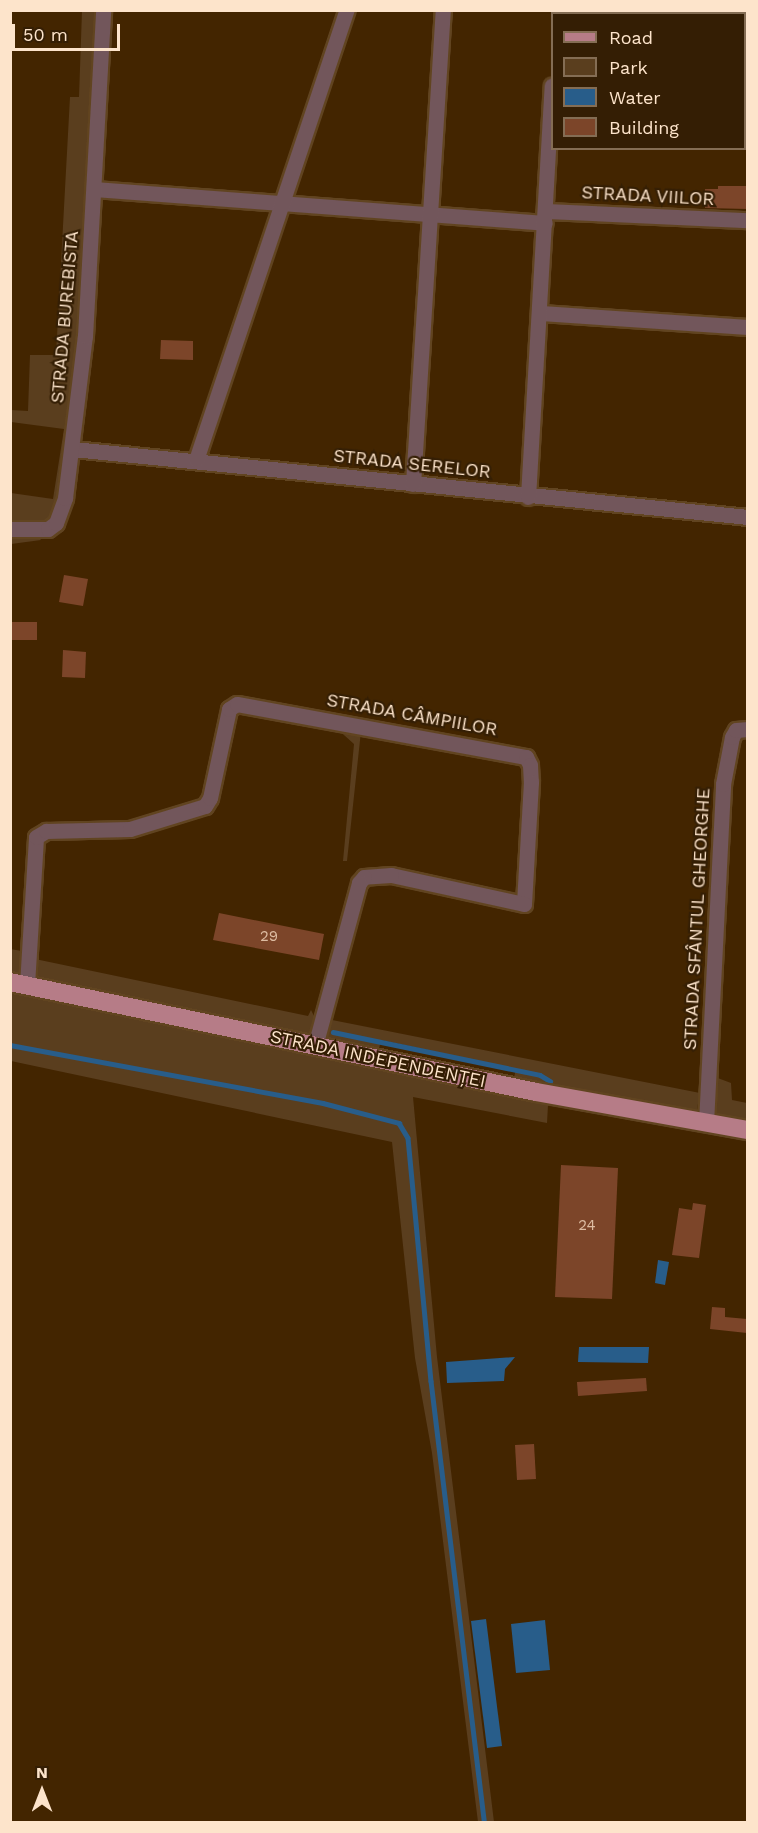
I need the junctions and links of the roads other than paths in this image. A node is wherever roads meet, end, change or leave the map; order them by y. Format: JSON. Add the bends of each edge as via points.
{"nodes":[{"id":1,"x":103,"y":10,"type":"edge"},
{"id":2,"x":347,"y":10,"type":"edge"},
{"id":3,"x":443,"y":10,"type":"edge"},
{"id":4,"x":551,"y":108,"type":"edge"},
{"id":5,"x":94,"y":189,"type":"junction"},
{"id":6,"x":279,"y":204,"type":"junction"},
{"id":7,"x":431,"y":216,"type":"junction"},
{"id":8,"x":546,"y":217,"type":"junction"},
{"id":9,"x":747,"y":220,"type":"edge"},
{"id":10,"x":541,"y":313,"type":"junction"},
{"id":11,"x":747,"y":327,"type":"edge"},
{"id":12,"x":73,"y":449,"type":"junction"},
{"id":13,"x":196,"y":460,"type":"junction"},
{"id":14,"x":413,"y":484,"type":"junction"},
{"id":15,"x":528,"y":497,"type":"junction"},
{"id":16,"x":747,"y":517,"type":"edge"},
{"id":17,"x":10,"y":529,"type":"edge"},
{"id":18,"x":747,"y":729,"type":"edge"},
{"id":19,"x":19,"y":984,"type":"edge"},
{"id":20,"x":315,"y":1046,"type":"junction"},
{"id":21,"x":706,"y":1123,"type":"junction"},
{"id":22,"x":747,"y":1130,"type":"edge"}],
"edges":[{"from":1,"to":5,"type":"street","name":"STRADA BUREBISTA"},
{"from":2,"to":6,"type":"street"},
{"from":3,"to":7,"type":"street"},
{"from":4,"to":8,"type":"street"},
{"from":5,"to":6,"type":"street"},
{"from":5,"to":12,"type":"street","name":"STRADA BUREBISTA"},
{"from":6,"to":7,"type":"street","name":"STRADA VIILOR"},
{"from":6,"to":13,"type":"street"},
{"from":7,"to":8,"type":"street","name":"STRADA VIILOR"},
{"from":7,"to":14,"type":"street"},
{"from":8,"to":9,"type":"street","name":"STRADA VIILOR"},
{"from":8,"to":10,"type":"street"},
{"from":10,"to":11,"type":"street"},
{"from":10,"to":15,"type":"street"},
{"from":12,"to":13,"type":"street","name":"STRADA SERELOR"},
{"from":12,"to":17,"type":"street","name":"STRADA BUREBISTA","via":[[56,523],[48,529]]},
{"from":13,"to":14,"type":"street","name":"STRADA SERELOR"},
{"from":14,"to":15,"type":"street","name":"STRADA SERELOR"},
{"from":15,"to":16,"type":"street","name":"STRADA SERELOR"},
{"from":18,"to":21,"type":"street","name":"STRADA SFÂNTUL GHEORGHE","via":[[736,730],[732,737],[723,784]]},
{"from":19,"to":20,"type":"main road","name":"STRADA INDEPENDENȚEI"},
{"from":19,"to":20,"type":"street","name":"STRADA CÂMPIILOR","via":[[36,837],[46,831],[130,829],[205,806],[229,709],[237,704],[526,758],[531,782],[524,904],[380,873],[364,877],[359,883]]},
{"from":20,"to":21,"type":"main road","name":"STRADA INDEPENDENȚEI"},
{"from":21,"to":22,"type":"main road","name":"STRADA INDEPENDENȚEI"}]}
